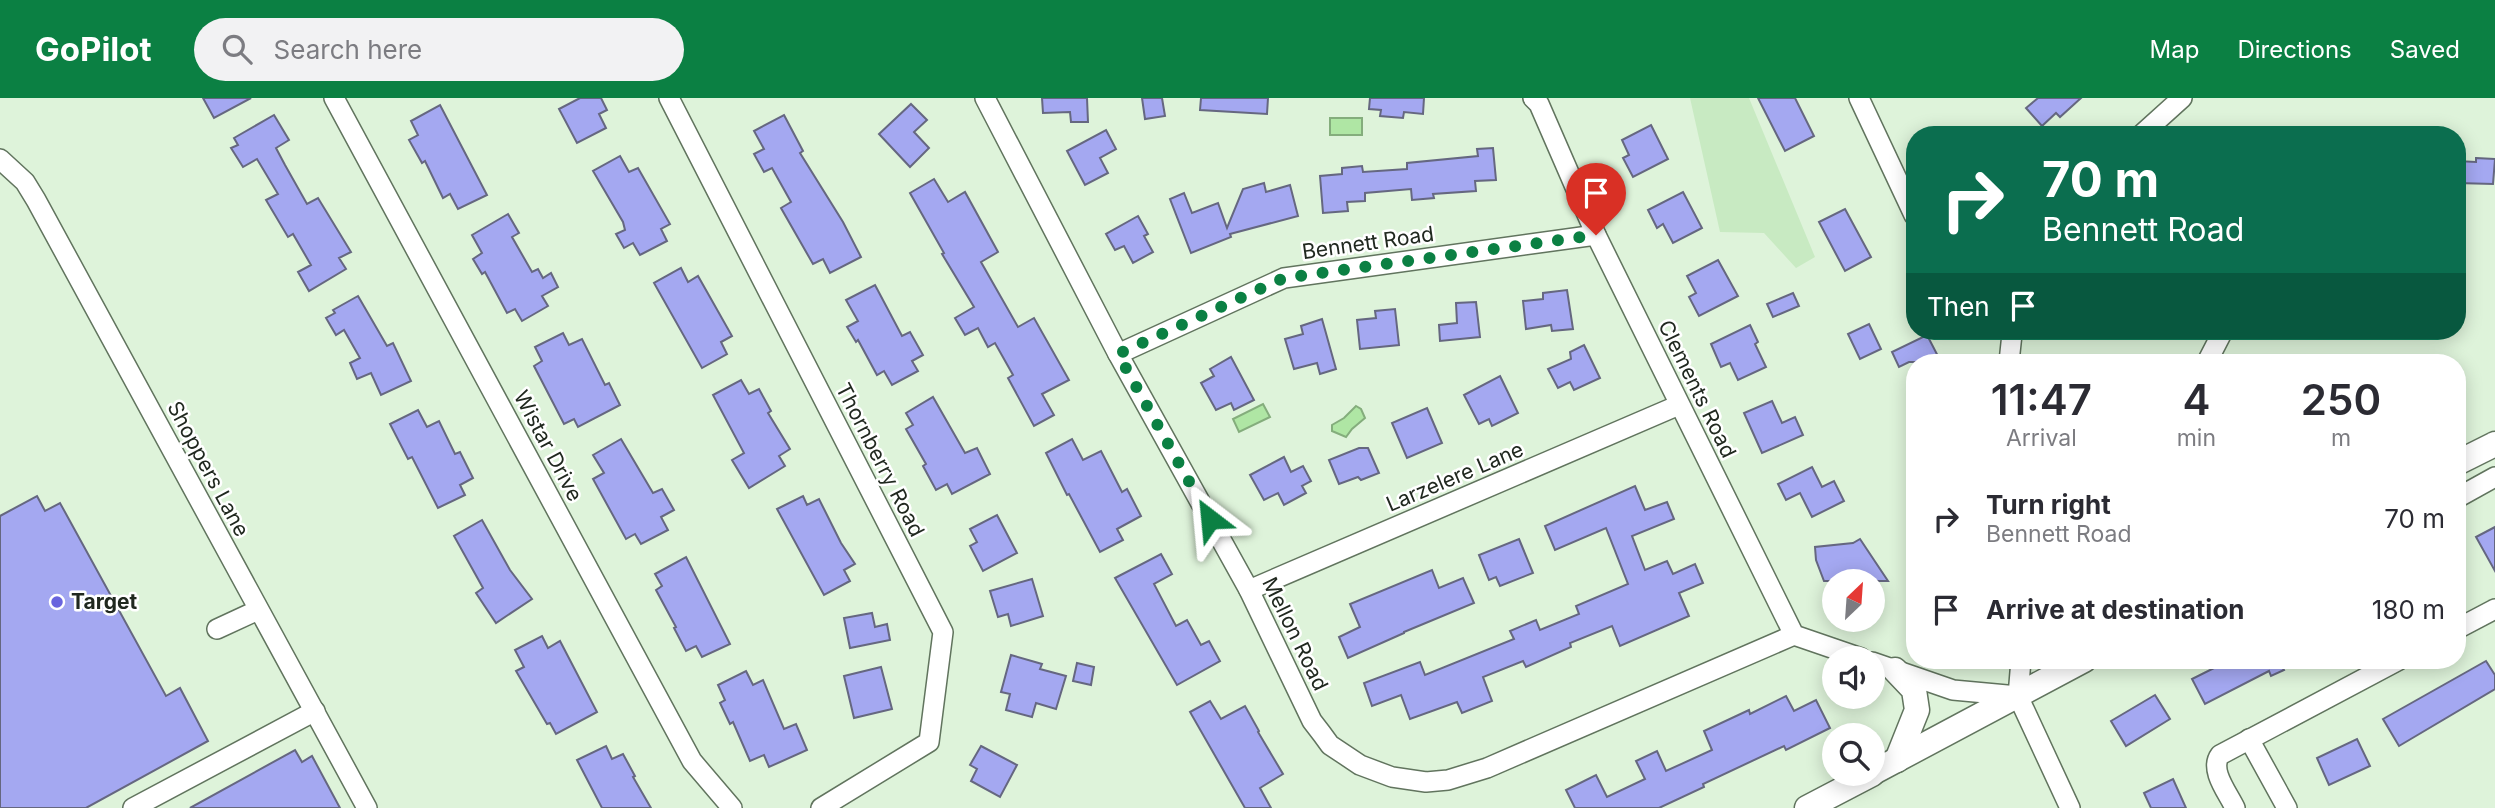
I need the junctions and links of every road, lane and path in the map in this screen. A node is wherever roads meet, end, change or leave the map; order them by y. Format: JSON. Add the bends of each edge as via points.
{"nodes":[{"id":1,"x":334,"y":98,"type":"edge"},
{"id":2,"x":669,"y":98,"type":"edge"},
{"id":3,"x":985,"y":98,"type":"edge"},
{"id":4,"x":1533,"y":98,"type":"edge"},
{"id":5,"x":1859,"y":98,"type":"edge"},
{"id":6,"x":2182,"y":98,"type":"edge"},
{"id":7,"x":2151,"y":126,"type":"edge"},
{"id":8,"x":0,"y":159,"type":"edge"},
{"id":9,"x":1906,"y":198,"type":"edge"},
{"id":10,"x":1596,"y":235,"type":"junction"},
{"id":11,"x":1118,"y":354,"type":"junction"},
{"id":12,"x":1679,"y":405,"type":"junction"},
{"id":13,"x":2495,"y":444,"type":"edge"},
{"id":14,"x":2466,"y":458,"type":"edge"},
{"id":15,"x":2495,"y":477,"type":"edge"},
{"id":16,"x":2466,"y":493,"type":"edge"},
{"id":17,"x":1249,"y":590,"type":"junction"},
{"id":18,"x":2495,"y":609,"type":"edge"},
{"id":19,"x":258,"y":610,"type":"junction"},
{"id":20,"x":2466,"y":624,"type":"edge"},
{"id":21,"x":217,"y":629,"type":"dead end"},
{"id":22,"x":1794,"y":635,"type":"junction"},
{"id":23,"x":1826,"y":646,"type":"edge"},
{"id":24,"x":1885,"y":666,"type":"edge"},
{"id":25,"x":1885,"y":667,"type":"edge"},
{"id":26,"x":2020,"y":669,"type":"edge"},
{"id":27,"x":2068,"y":669,"type":"edge"},
{"id":28,"x":2382,"y":669,"type":"edge"},
{"id":29,"x":2018,"y":696,"type":"junction"},
{"id":30,"x":315,"y":711,"type":"junction"},
{"id":31,"x":2249,"y":739,"type":"junction"},
{"id":32,"x":1896,"y":760,"type":"junction"},
{"id":33,"x":1885,"y":766,"type":"edge"},
{"id":34,"x":1848,"y":786,"type":"edge"},
{"id":35,"x":134,"y":808,"type":"edge"},
{"id":36,"x":367,"y":808,"type":"edge"},
{"id":37,"x":732,"y":808,"type":"edge"},
{"id":38,"x":821,"y":808,"type":"edge"},
{"id":39,"x":1807,"y":808,"type":"edge"},
{"id":40,"x":2070,"y":808,"type":"edge"},
{"id":41,"x":2235,"y":808,"type":"edge"},
{"id":42,"x":2287,"y":808,"type":"edge"}],
"edges":[{"from":1,"to":37,"type":"street","name":"Wistar Drive","via":[[692,761]]},
{"from":2,"to":38,"type":"street","name":"Thornberry Road","via":[[943,632],[929,742]]},
{"from":3,"to":11,"type":"street","name":"Mellon Road"},
{"from":4,"to":10,"type":"street","name":"Clements Road"},
{"from":5,"to":9,"type":"street"},
{"from":6,"to":7,"type":"street"},
{"from":8,"to":19,"type":"street","name":"Shoppers Lane","via":[[25,182],[36,200]]},
{"from":10,"to":11,"type":"street","name":"Bennett Road","via":[[1284,278]]},
{"from":10,"to":12,"type":"street","name":"Clements Road"},
{"from":11,"to":17,"type":"street","name":"Mellon Road"},
{"from":12,"to":17,"type":"street","name":"Larzelere Lane"},
{"from":12,"to":22,"type":"street","name":"Clements Road"},
{"from":13,"to":14,"type":"main road"},
{"from":15,"to":16,"type":"street"},
{"from":17,"to":22,"type":"street","name":"Mellon Road","via":[[1312,721],[1330,745],[1375,772],[1408,781],[1448,780],[1486,768]]},
{"from":18,"to":20,"type":"street"},
{"from":19,"to":21,"type":"street"},
{"from":19,"to":30,"type":"street","name":"Shoppers Lane"},
{"from":22,"to":23,"type":"street"},
{"from":24,"to":29,"type":"street","via":[[1953,690]]},
{"from":25,"to":32,"type":"main road","via":[[1914,690],[1917,710]]},
{"from":26,"to":29,"type":"street"},
{"from":27,"to":29,"type":"main road"},
{"from":28,"to":31,"type":"street"},
{"from":29,"to":32,"type":"main road"},
{"from":29,"to":40,"type":"street"},
{"from":30,"to":35,"type":"street"},
{"from":30,"to":36,"type":"street","name":"Shoppers Lane"},
{"from":31,"to":41,"type":"street","via":[[2217,760],[2217,771]]},
{"from":31,"to":42,"type":"street"},
{"from":32,"to":33,"type":"main road"},
{"from":34,"to":39,"type":"main road"}]}
